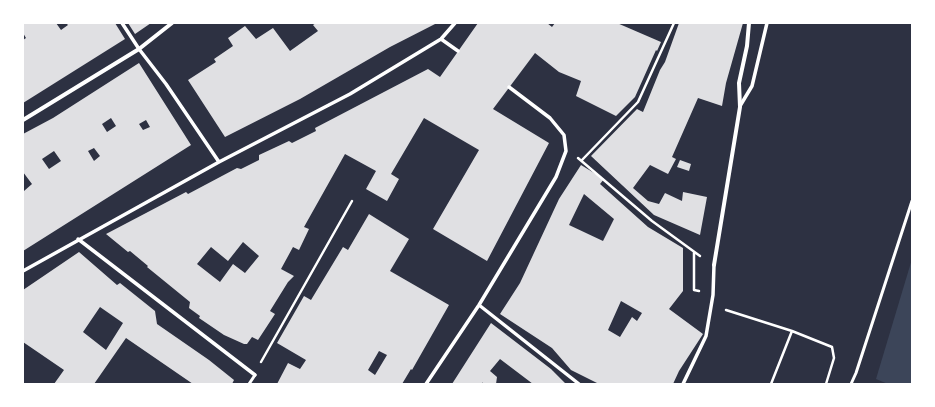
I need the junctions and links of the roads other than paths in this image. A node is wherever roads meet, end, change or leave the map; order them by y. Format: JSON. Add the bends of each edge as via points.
{"nodes":[{"id":1,"x":122,"y":23,"type":"edge"},
{"id":2,"x":172,"y":23,"type":"edge"},
{"id":3,"x":455,"y":23,"type":"edge"},
{"id":4,"x":749,"y":23,"type":"edge"},
{"id":5,"x":767,"y":23,"type":"edge"},
{"id":6,"x":441,"y":39,"type":"junction"},
{"id":7,"x":139,"y":49,"type":"junction"},
{"id":8,"x":458,"y":51,"type":"dead end"},
{"id":9,"x":509,"y":87,"type":"dead end"},
{"id":10,"x":740,"y":107,"type":"junction"},
{"id":11,"x":23,"y":120,"type":"edge"},
{"id":12,"x":219,"y":162,"type":"junction"},
{"id":13,"x":912,"y":201,"type":"edge"},
{"id":14,"x":78,"y":239,"type":"junction"},
{"id":15,"x":714,"y":265,"type":"joint"},
{"id":16,"x":23,"y":271,"type":"edge"},
{"id":17,"x":479,"y":304,"type":"junction"},
{"id":18,"x":255,"y":375,"type":"joint"},
{"id":19,"x":249,"y":384,"type":"edge"},
{"id":20,"x":426,"y":384,"type":"edge"},
{"id":21,"x":579,"y":384,"type":"edge"},
{"id":22,"x":683,"y":384,"type":"edge"},
{"id":23,"x":851,"y":384,"type":"edge"}],
"edges":[{"from":1,"to":7,"type":"street"},
{"from":2,"to":7,"type":"street"},
{"from":3,"to":6,"type":"street"},
{"from":4,"to":10,"type":"street","via":[[739,83]]},
{"from":5,"to":10,"type":"street","via":[[752,86]]},
{"from":6,"to":8,"type":"street"},
{"from":6,"to":12,"type":"street","via":[[350,94]]},
{"from":7,"to":11,"type":"street"},
{"from":7,"to":12,"type":"street"},
{"from":9,"to":17,"type":"street","via":[[550,118],[564,135],[566,151],[556,178]]},
{"from":10,"to":15,"type":"street"},
{"from":12,"to":14,"type":"street"},
{"from":13,"to":23,"type":"lane"},
{"from":14,"to":16,"type":"street"},
{"from":14,"to":18,"type":"street"},
{"from":15,"to":22,"type":"street","via":[[706,336]]},
{"from":17,"to":20,"type":"street"},
{"from":17,"to":21,"type":"street"},
{"from":18,"to":19,"type":"lane"}]}
